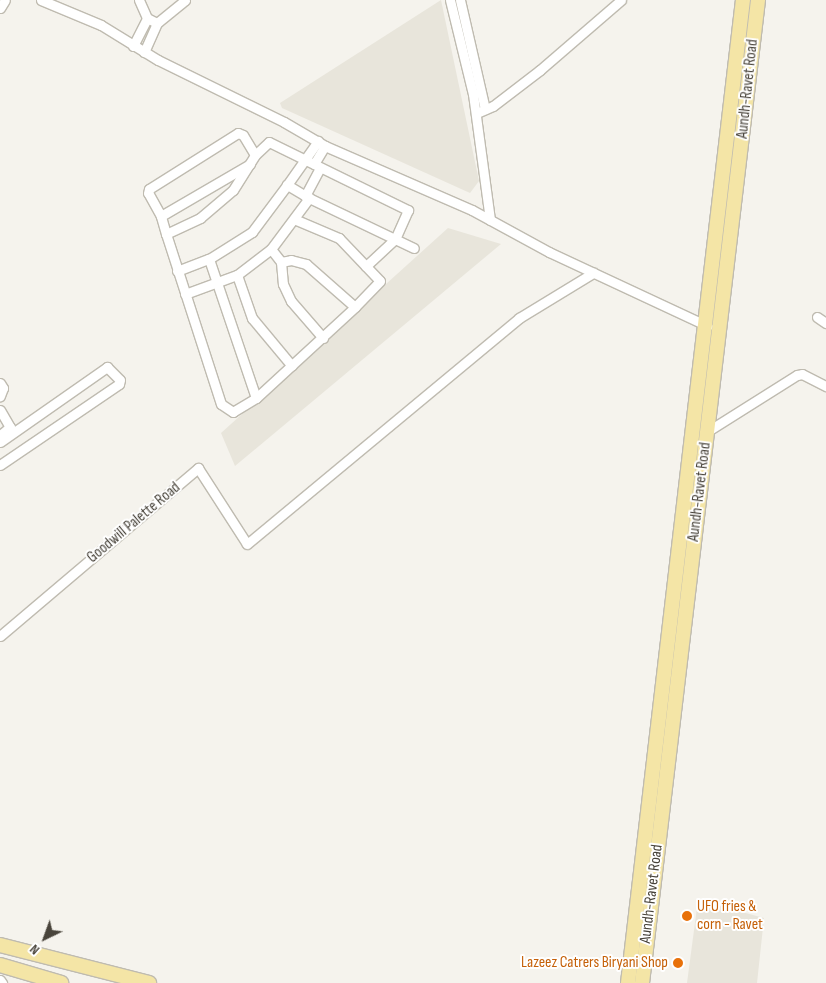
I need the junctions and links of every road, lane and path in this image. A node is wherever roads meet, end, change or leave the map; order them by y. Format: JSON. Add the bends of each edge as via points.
{"nodes":[{"id":1,"x":4,"y":0,"type":"edge"},
{"id":2,"x":41,"y":0,"type":"edge"},
{"id":3,"x":139,"y":0,"type":"edge"},
{"id":4,"x":186,"y":0,"type":"edge"},
{"id":5,"x":450,"y":0,"type":"edge"},
{"id":6,"x":460,"y":0,"type":"edge"},
{"id":7,"x":621,"y":0,"type":"edge"},
{"id":8,"x":743,"y":0,"type":"edge"},
{"id":9,"x":758,"y":0,"type":"edge"},
{"id":10,"x":0,"y":8,"type":"edge"},
{"id":11,"x":147,"y":18,"type":"junction"},
{"id":12,"x":157,"y":23,"type":"junction"},
{"id":13,"x":133,"y":46,"type":"junction"},
{"id":14,"x":144,"y":52,"type":"junction"},
{"id":15,"x":481,"y":111,"type":"junction"},
{"id":16,"x":322,"y":144,"type":"junction"},
{"id":17,"x":255,"y":155,"type":"junction"},
{"id":18,"x":314,"y":163,"type":"junction"},
{"id":19,"x":250,"y":164,"type":"junction"},
{"id":20,"x":286,"y":184,"type":"junction"},
{"id":21,"x":307,"y":197,"type":"junction"},
{"id":22,"x":161,"y":216,"type":"junction"},
{"id":23,"x":294,"y":219,"type":"junction"},
{"id":24,"x":490,"y":220,"type":"junction"},
{"id":25,"x":166,"y":234,"type":"junction"},
{"id":26,"x":395,"y":239,"type":"junction"},
{"id":27,"x":414,"y":248,"type":"dead end"},
{"id":28,"x":271,"y":249,"type":"junction"},
{"id":29,"x":209,"y":259,"type":"junction"},
{"id":30,"x":281,"y":262,"type":"junction"},
{"id":31,"x":366,"y":266,"type":"junction"},
{"id":32,"x":177,"y":271,"type":"junction"},
{"id":33,"x":593,"y":273,"type":"junction"},
{"id":34,"x":237,"y":275,"type":"junction"},
{"id":35,"x":218,"y":282,"type":"junction"},
{"id":36,"x":185,"y":294,"type":"junction"},
{"id":37,"x":355,"y":307,"type":"junction"},
{"id":38,"x":817,"y":317,"type":"dead end"},
{"id":39,"x":826,"y":323,"type":"edge"},
{"id":40,"x":704,"y":324,"type":"junction"},
{"id":41,"x":720,"y":330,"type":"junction"},
{"id":42,"x":322,"y":338,"type":"junction"},
{"id":43,"x":292,"y":366,"type":"junction"},
{"id":44,"x":0,"y":383,"type":"edge"},
{"id":45,"x":826,"y":386,"type":"edge"},
{"id":46,"x":0,"y":396,"type":"edge"},
{"id":47,"x":256,"y":398,"type":"junction"},
{"id":48,"x":0,"y":410,"type":"edge"},
{"id":49,"x":708,"y":431,"type":"junction"},
{"id":50,"x":0,"y":435,"type":"edge"},
{"id":51,"x":0,"y":442,"type":"edge"},
{"id":52,"x":0,"y":465,"type":"edge"},
{"id":53,"x":2,"y":631,"type":"edge"},
{"id":54,"x":0,"y":945,"type":"edge"},
{"id":55,"x":0,"y":965,"type":"edge"},
{"id":56,"x":61,"y":983,"type":"edge"},
{"id":57,"x":149,"y":983,"type":"edge"},
{"id":58,"x":628,"y":983,"type":"edge"},
{"id":59,"x":642,"y":983,"type":"edge"}],
"edges":[{"from":1,"to":10,"type":"street"},
{"from":2,"to":13,"type":"street","via":[[101,25]]},
{"from":3,"to":11,"type":"street"},
{"from":4,"to":12,"type":"street"},
{"from":5,"to":15,"type":"street"},
{"from":6,"to":15,"type":"street"},
{"from":7,"to":15,"type":"street","via":[[540,70]]},
{"from":8,"to":40,"type":"main road","name":"Aundh-Ravet Road"},
{"from":9,"to":41,"type":"main road","name":"Aundh-Ravet Road"},
{"from":11,"to":12,"type":"street"},
{"from":11,"to":13,"type":"street"},
{"from":12,"to":14,"type":"street"},
{"from":13,"to":14,"type":"street"},
{"from":14,"to":16,"type":"street"},
{"from":15,"to":24,"type":"street"},
{"from":16,"to":18,"type":"street"},
{"from":16,"to":24,"type":"street"},
{"from":17,"to":18,"type":"street","via":[[269,142]]},
{"from":17,"to":19,"type":"street"},
{"from":17,"to":22,"type":"street","via":[[243,135],[238,133],[149,189],[148,193]]},
{"from":18,"to":20,"type":"street","via":[[299,164]]},
{"from":18,"to":21,"type":"street"},
{"from":18,"to":26,"type":"street","via":[[408,210]]},
{"from":19,"to":22,"type":"street"},
{"from":19,"to":25,"type":"street","via":[[241,181],[222,200],[200,218]]},
{"from":20,"to":21,"type":"street"},
{"from":20,"to":29,"type":"street","via":[[252,232]]},
{"from":21,"to":23,"type":"street"},
{"from":21,"to":26,"type":"street"},
{"from":22,"to":25,"type":"street"},
{"from":23,"to":28,"type":"street"},
{"from":23,"to":31,"type":"street","via":[[335,235]]},
{"from":24,"to":33,"type":"street"},
{"from":25,"to":32,"type":"street"},
{"from":26,"to":27,"type":"street"},
{"from":26,"to":31,"type":"street"},
{"from":28,"to":30,"type":"street"},
{"from":28,"to":34,"type":"street"},
{"from":29,"to":32,"type":"street"},
{"from":29,"to":35,"type":"street"},
{"from":30,"to":37,"type":"street","via":[[291,260],[306,264]]},
{"from":30,"to":42,"type":"street","via":[[283,284],[291,301]]},
{"from":31,"to":37,"type":"street","via":[[380,283]]},
{"from":32,"to":36,"type":"street"},
{"from":33,"to":40,"type":"street"},
{"from":33,"to":53,"type":"street","name":"Goodwill Palette Road","via":[[519,318],[246,544],[198,468]]},
{"from":34,"to":35,"type":"street"},
{"from":34,"to":43,"type":"street","via":[[252,318]]},
{"from":35,"to":36,"type":"street"},
{"from":35,"to":47,"type":"street"},
{"from":36,"to":47,"type":"street","via":[[221,404],[233,412]]},
{"from":37,"to":42,"type":"street"},
{"from":38,"to":39,"type":"street"},
{"from":40,"to":41,"type":"street"},
{"from":40,"to":58,"type":"main road","name":"Aundh-Ravet Road"},
{"from":41,"to":49,"type":"main road","name":"Aundh-Ravet Road"},
{"from":42,"to":43,"type":"street"},
{"from":43,"to":47,"type":"street"},
{"from":44,"to":46,"type":"street","via":[[3,388]]},
{"from":45,"to":49,"type":"street","via":[[802,374],[797,375]]},
{"from":48,"to":50,"type":"street","via":[[10,427]]},
{"from":49,"to":59,"type":"main road","name":"Aundh-Ravet Road"},
{"from":51,"to":52,"type":"street","via":[[107,367],[120,380],[119,384]]},
{"from":54,"to":57,"type":"main road"},
{"from":55,"to":56,"type":"main road"}]}
